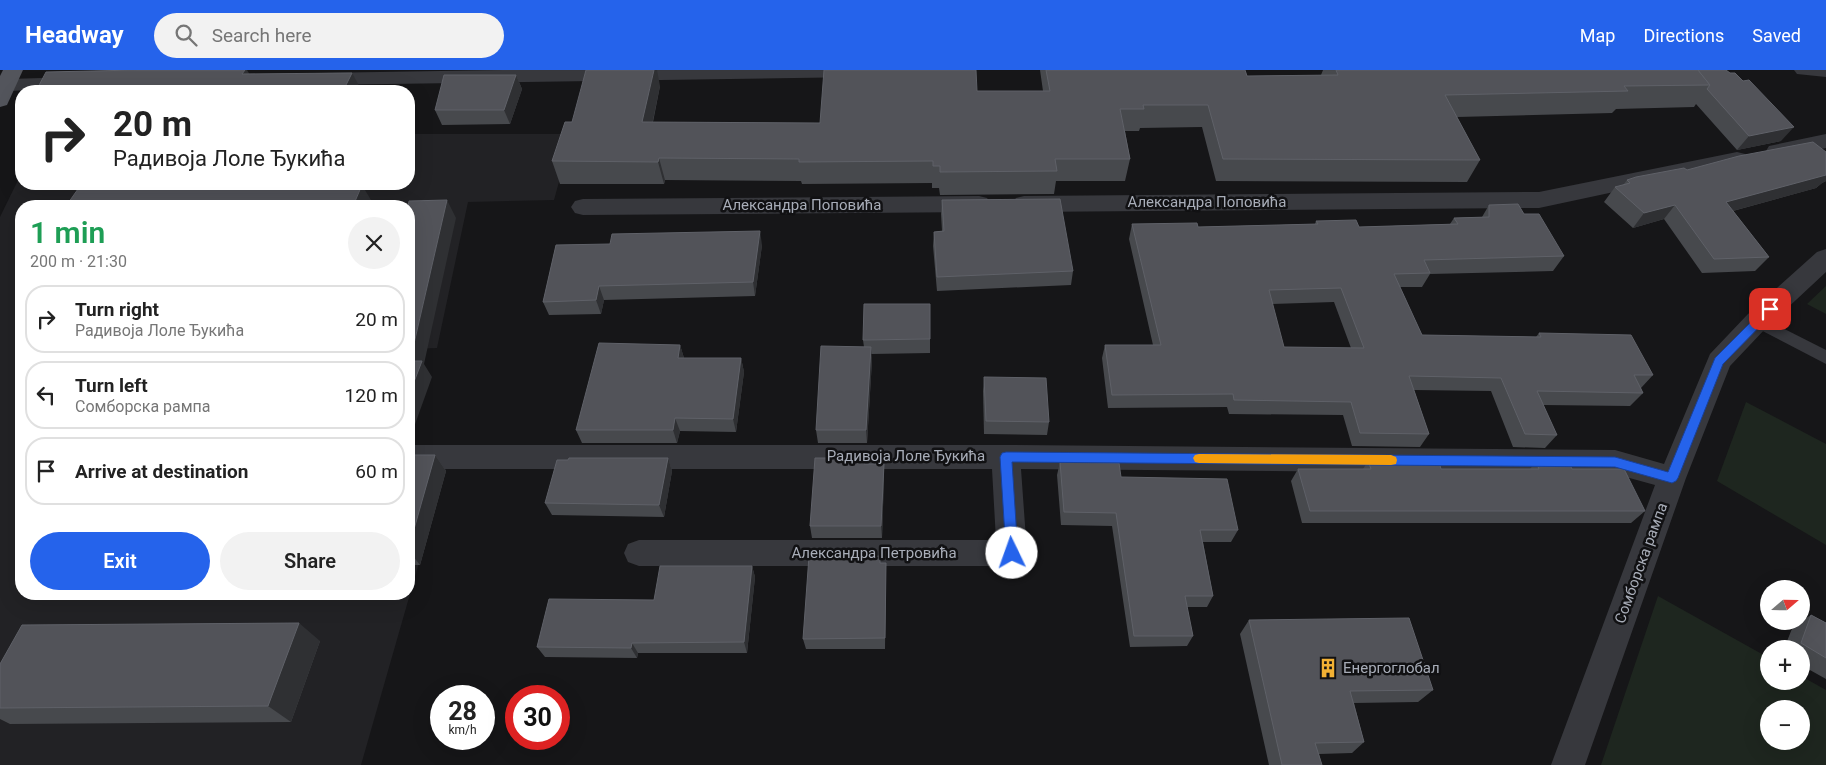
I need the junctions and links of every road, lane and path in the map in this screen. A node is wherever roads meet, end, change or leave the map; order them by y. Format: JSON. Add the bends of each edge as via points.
{"nodes":[{"id":1,"x":1804,"y":70,"type":"edge"},
{"id":2,"x":875,"y":71,"type":"edge"},
{"id":3,"x":1826,"y":71,"type":"edge"},
{"id":4,"x":295,"y":79,"type":"edge"},
{"id":5,"x":96,"y":83,"type":"edge"},
{"id":6,"x":7,"y":85,"type":"edge"},
{"id":7,"x":1826,"y":141,"type":"edge"},
{"id":8,"x":583,"y":207,"type":"dead end"},
{"id":9,"x":1826,"y":258,"type":"edge"},
{"id":10,"x":1757,"y":321,"type":"junction"},
{"id":11,"x":1826,"y":358,"type":"edge"},
{"id":12,"x":415,"y":457,"type":"edge"},
{"id":13,"x":1006,"y":457,"type":"junction"},
{"id":14,"x":1672,"y":478,"type":"junction"},
{"id":15,"x":639,"y":553,"type":"dead end"},
{"id":16,"x":1568,"y":765,"type":"edge"}],
"edges":[{"from":1,"to":3,"type":"street"},
{"from":2,"to":4,"type":"street"},
{"from":5,"to":6,"type":"street"},
{"from":7,"to":8,"type":"street","name":"Александра Поповића","via":[[1539,200]]},
{"from":9,"to":10,"type":"street","name":"Сомборска рампа"},
{"from":10,"to":11,"type":"lane"},
{"from":10,"to":14,"type":"street","name":"Сомборска рампа","via":[[1719,361]]},
{"from":12,"to":13,"type":"street","name":"Радивоја Лоле Ђукића"},
{"from":13,"to":14,"type":"street","name":"Радивоја Лоле Ђукића","via":[[1615,462]]},
{"from":13,"to":15,"type":"street","name":"Александра Петровића","via":[[1012,553]]},
{"from":14,"to":16,"type":"street","name":"Сомборска рампа"}]}
